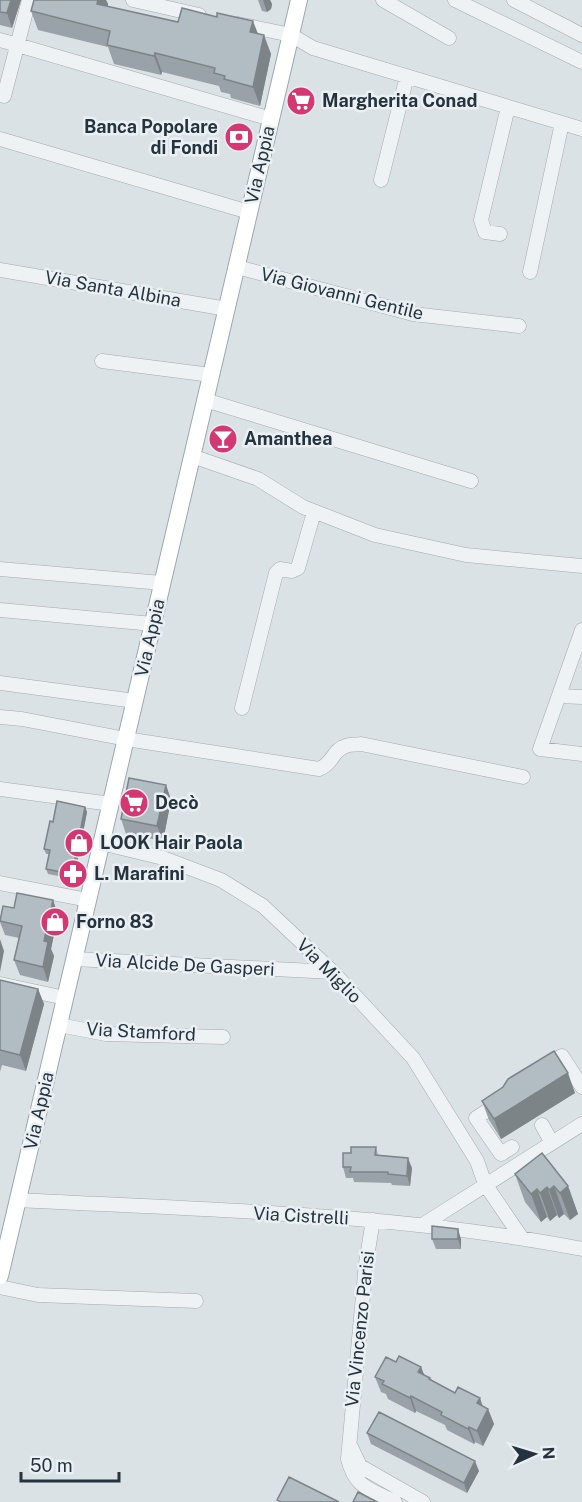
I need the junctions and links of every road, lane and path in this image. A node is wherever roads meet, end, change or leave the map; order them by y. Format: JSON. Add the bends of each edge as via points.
{"nodes":[{"id":1,"x":29,"y":0,"type":"edge"},
{"id":2,"x":133,"y":0,"type":"edge"},
{"id":3,"x":299,"y":0,"type":"edge"},
{"id":4,"x":383,"y":0,"type":"edge"},
{"id":5,"x":455,"y":0,"type":"edge"},
{"id":6,"x":514,"y":0,"type":"edge"},
{"id":7,"x":170,"y":4,"type":"edge"},
{"id":8,"x":291,"y":35,"type":"junction"},
{"id":9,"x":582,"y":35,"type":"edge"},
{"id":10,"x":449,"y":38,"type":"dead end"},
{"id":11,"x":0,"y":40,"type":"edge"},
{"id":12,"x":17,"y":45,"type":"junction"},
{"id":13,"x":582,"y":62,"type":"edge"},
{"id":14,"x":407,"y":76,"type":"junction"},
{"id":15,"x":4,"y":96,"type":"dead end"},
{"id":16,"x":508,"y":107,"type":"junction"},
{"id":17,"x":271,"y":119,"type":"junction"},
{"id":18,"x":562,"y":123,"type":"junction"},
{"id":19,"x":582,"y":129,"type":"edge"},
{"id":20,"x":0,"y":139,"type":"edge"},
{"id":21,"x":381,"y":180,"type":"dead end"},
{"id":22,"x":249,"y":212,"type":"junction"},
{"id":23,"x":500,"y":234,"type":"dead end"},
{"id":24,"x":237,"y":267,"type":"junction"},
{"id":25,"x":0,"y":270,"type":"edge"},
{"id":26,"x":530,"y":272,"type":"dead end"},
{"id":27,"x":227,"y":309,"type":"junction"},
{"id":28,"x":519,"y":326,"type":"dead end"},
{"id":29,"x":102,"y":361,"type":"dead end"},
{"id":30,"x":211,"y":375,"type":"junction"},
{"id":31,"x":205,"y":400,"type":"junction"},
{"id":32,"x":192,"y":456,"type":"junction"},
{"id":33,"x":471,"y":481,"type":"dead end"},
{"id":34,"x":314,"y":512,"type":"junction"},
{"id":35,"x":582,"y":566,"type":"edge"},
{"id":36,"x":0,"y":569,"type":"edge"},
{"id":37,"x":162,"y":583,"type":"junction"},
{"id":38,"x":0,"y":610,"type":"edge"},
{"id":39,"x":153,"y":624,"type":"junction"},
{"id":40,"x":582,"y":630,"type":"edge"},
{"id":41,"x":0,"y":683,"type":"edge"},
{"id":42,"x":559,"y":696,"type":"junction"},
{"id":43,"x":582,"y":697,"type":"edge"},
{"id":44,"x":135,"y":701,"type":"junction"},
{"id":45,"x":242,"y":708,"type":"dead end"},
{"id":46,"x":0,"y":717,"type":"edge"},
{"id":47,"x":126,"y":739,"type":"junction"},
{"id":48,"x":582,"y":754,"type":"edge"},
{"id":49,"x":523,"y":777,"type":"dead end"},
{"id":50,"x":0,"y":789,"type":"edge"},
{"id":51,"x":111,"y":804,"type":"junction"},
{"id":52,"x":101,"y":843,"type":"junction"},
{"id":53,"x":0,"y":883,"type":"edge"},
{"id":54,"x":88,"y":900,"type":"junction"},
{"id":55,"x":74,"y":959,"type":"junction"},
{"id":56,"x":333,"y":972,"type":"junction"},
{"id":57,"x":0,"y":984,"type":"edge"},
{"id":58,"x":65,"y":998,"type":"junction"},
{"id":59,"x":59,"y":1025,"type":"junction"},
{"id":60,"x":223,"y":1037,"type":"dead end"},
{"id":61,"x":536,"y":1073,"type":"edge"},
{"id":62,"x":582,"y":1087,"type":"edge"},
{"id":63,"x":510,"y":1089,"type":"edge"},
{"id":64,"x":582,"y":1124,"type":"edge"},
{"id":65,"x":542,"y":1125,"type":"dead end"},
{"id":66,"x":552,"y":1143,"type":"junction"},
{"id":67,"x":507,"y":1171,"type":"junction"},
{"id":68,"x":485,"y":1184,"type":"junction"},
{"id":69,"x":18,"y":1200,"type":"junction"},
{"id":70,"x":373,"y":1220,"type":"junction"},
{"id":71,"x":424,"y":1224,"type":"junction"},
{"id":72,"x":521,"y":1237,"type":"junction"},
{"id":73,"x":582,"y":1249,"type":"edge"},
{"id":74,"x":0,"y":1276,"type":"edge"},
{"id":75,"x":0,"y":1287,"type":"edge"},
{"id":76,"x":196,"y":1301,"type":"dead end"},
{"id":77,"x":349,"y":1439,"type":"junction"},
{"id":78,"x":395,"y":1502,"type":"edge"},
{"id":79,"x":423,"y":1502,"type":"edge"}],
"edges":[{"from":1,"to":12,"type":"street"},
{"from":2,"to":7,"type":"street"},
{"from":3,"to":8,"type":"main road","name":"Via Appia"},
{"from":4,"to":10,"type":"street"},
{"from":5,"to":13,"type":"street"},
{"from":6,"to":9,"type":"street"},
{"from":7,"to":8,"type":"street","via":[[216,19]]},
{"from":8,"to":14,"type":"street","via":[[313,48]]},
{"from":8,"to":17,"type":"main road","name":"Via Appia"},
{"from":11,"to":12,"type":"street"},
{"from":12,"to":15,"type":"street"},
{"from":12,"to":17,"type":"street"},
{"from":14,"to":16,"type":"street"},
{"from":14,"to":21,"type":"street"},
{"from":16,"to":18,"type":"street"},
{"from":16,"to":23,"type":"street","via":[[481,220],[485,232]]},
{"from":17,"to":22,"type":"main road","name":"Via Appia"},
{"from":18,"to":19,"type":"street"},
{"from":18,"to":26,"type":"street"},
{"from":20,"to":22,"type":"street"},
{"from":22,"to":24,"type":"main road","name":"Via Appia"},
{"from":24,"to":27,"type":"main road","name":"Via Appia"},
{"from":24,"to":28,"type":"street","name":"Via Giovanni Gentile","via":[[412,314]]},
{"from":25,"to":27,"type":"street","name":"Via Santa Albina"},
{"from":27,"to":30,"type":"main road","name":"Via Appia"},
{"from":29,"to":30,"type":"street"},
{"from":30,"to":31,"type":"main road","name":"Via Appia"},
{"from":31,"to":32,"type":"main road","name":"Via Appia"},
{"from":31,"to":33,"type":"street"},
{"from":32,"to":34,"type":"street","via":[[258,479]]},
{"from":32,"to":37,"type":"main road","name":"Via Appia"},
{"from":34,"to":35,"type":"street","via":[[375,535],[466,555]]},
{"from":34,"to":45,"type":"street","via":[[298,568],[280,569],[276,573]]},
{"from":36,"to":37,"type":"street"},
{"from":37,"to":39,"type":"main road","name":"Via Appia"},
{"from":38,"to":39,"type":"street"},
{"from":39,"to":44,"type":"main road","name":"Via Appia"},
{"from":40,"to":42,"type":"street"},
{"from":41,"to":44,"type":"street"},
{"from":42,"to":43,"type":"street"},
{"from":42,"to":48,"type":"street","via":[[540,749]]},
{"from":44,"to":47,"type":"main road","name":"Via Appia"},
{"from":46,"to":47,"type":"street"},
{"from":47,"to":49,"type":"street","via":[[319,769],[346,746],[362,744]]},
{"from":47,"to":51,"type":"main road","name":"Via Appia"},
{"from":50,"to":51,"type":"street"},
{"from":51,"to":52,"type":"main road","name":"Via Appia"},
{"from":52,"to":54,"type":"main road","name":"Via Appia"},
{"from":52,"to":56,"type":"street","name":"Via Miglio","via":[[163,858],[221,880],[263,906]]},
{"from":53,"to":54,"type":"street"},
{"from":54,"to":55,"type":"main road","name":"Via Appia"},
{"from":55,"to":56,"type":"street","name":"Via Alcide De Gasperi"},
{"from":55,"to":58,"type":"main road","name":"Via Appia"},
{"from":56,"to":68,"type":"street","name":"Via Miglio","via":[[413,1058],[477,1161]]},
{"from":57,"to":58,"type":"street"},
{"from":58,"to":59,"type":"main road","name":"Via Appia"},
{"from":59,"to":60,"type":"street","name":"Via Stamford","via":[[106,1034]]},
{"from":59,"to":69,"type":"main road","name":"Via Appia"},
{"from":61,"to":62,"type":"street","via":[[562,1056]]},
{"from":63,"to":67,"type":"street","via":[[505,1099],[476,1118],[507,1150]]},
{"from":64,"to":66,"type":"street"},
{"from":65,"to":66,"type":"street"},
{"from":66,"to":67,"type":"street"},
{"from":67,"to":68,"type":"street"},
{"from":68,"to":71,"type":"street"},
{"from":68,"to":72,"type":"street","name":"Via Miglio"},
{"from":69,"to":70,"type":"street","name":"Via Cistrelli"},
{"from":69,"to":74,"type":"main road","name":"Via Appia"},
{"from":70,"to":71,"type":"street","name":"Via Cistrelli"},
{"from":70,"to":77,"type":"street","name":"Via Vincenzo Parisi"},
{"from":71,"to":72,"type":"street","name":"Via Cistrelli"},
{"from":72,"to":73,"type":"street","name":"Via Cistrelli"},
{"from":75,"to":76,"type":"street","via":[[38,1295]]},
{"from":77,"to":78,"type":"street","name":"Via Vincenzo Parisi","via":[[351,1474],[359,1484]]},
{"from":77,"to":79,"type":"street","name":"Via Vincenzo Parisi","via":[[360,1466]]}]}
